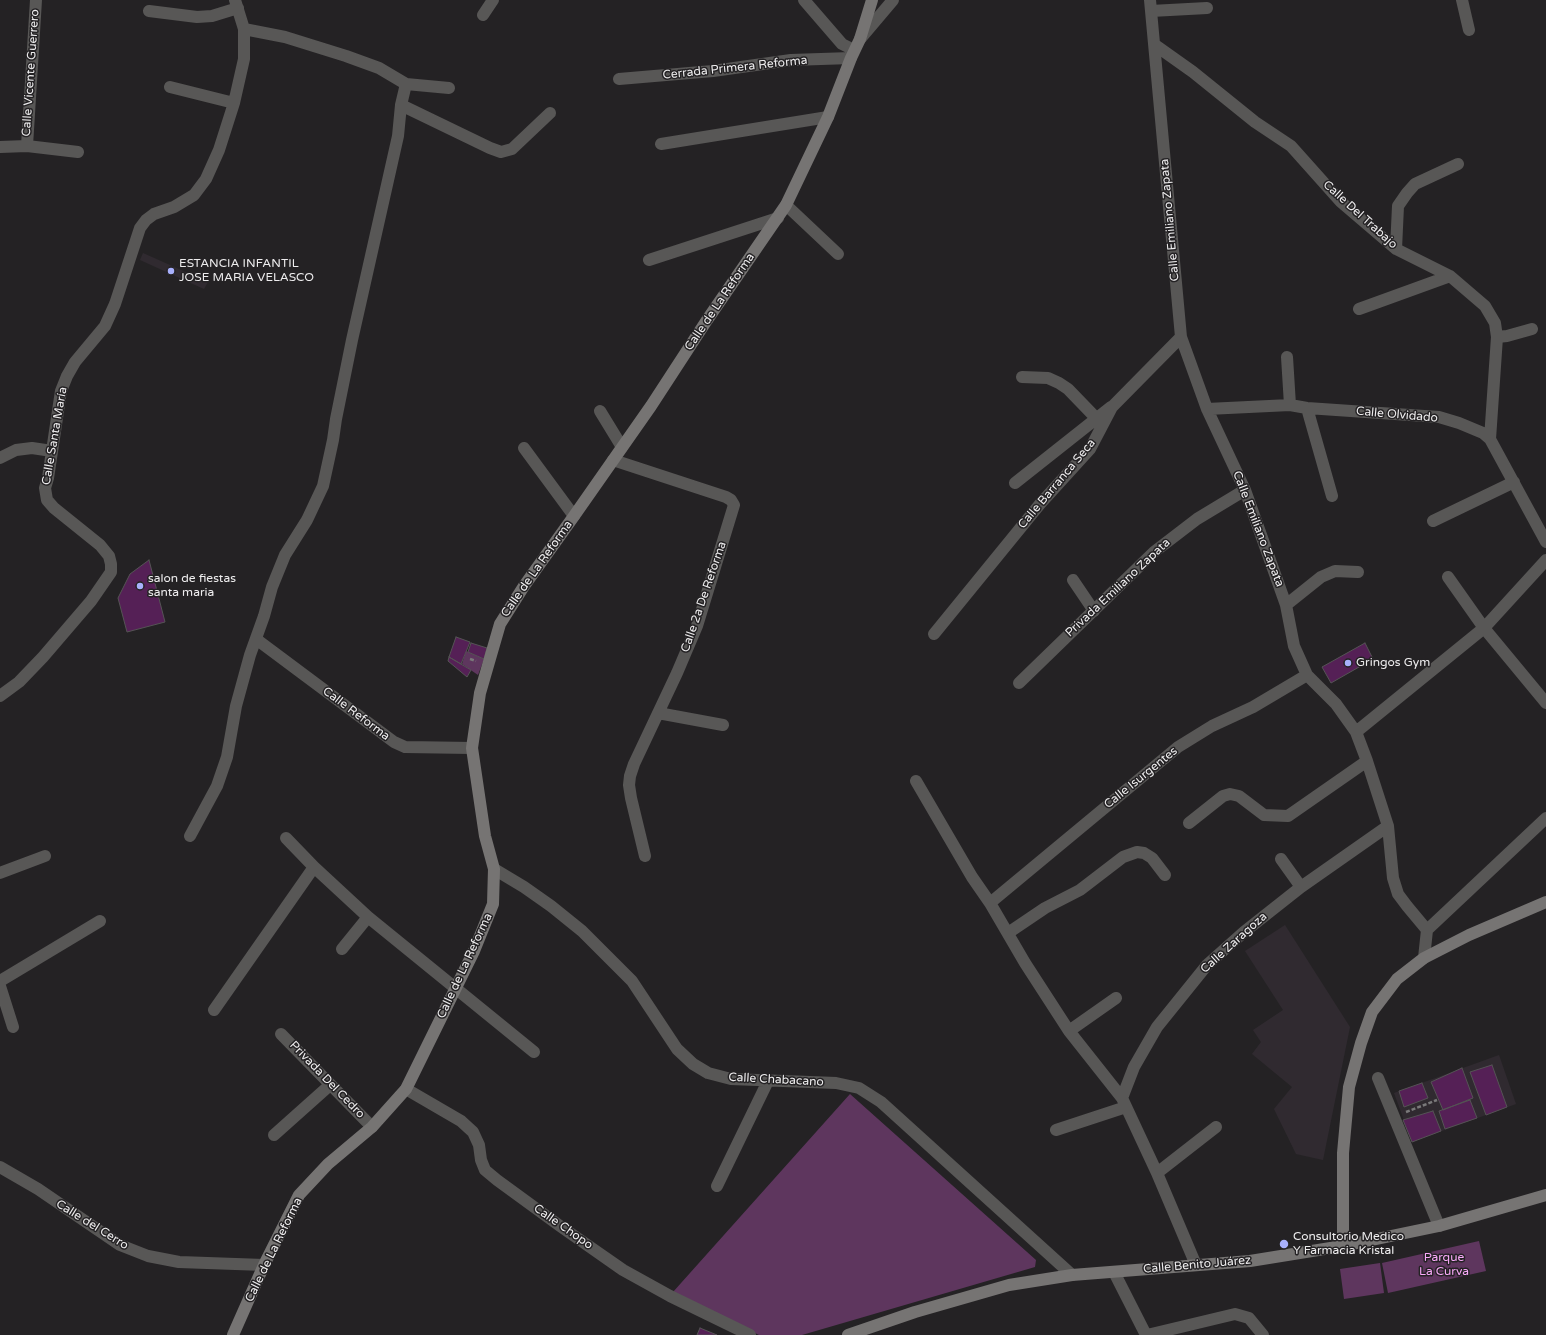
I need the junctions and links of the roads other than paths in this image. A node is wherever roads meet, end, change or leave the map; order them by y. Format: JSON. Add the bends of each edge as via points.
{"nodes":[{"id":1,"x":36,"y":0,"type":"edge"},
{"id":2,"x":493,"y":0,"type":"edge"},
{"id":3,"x":804,"y":0,"type":"edge"},
{"id":4,"x":872,"y":0,"type":"edge"},
{"id":5,"x":893,"y":0,"type":"edge"},
{"id":6,"x":1462,"y":0,"type":"edge"},
{"id":7,"x":236,"y":4,"type":"edge"},
{"id":8,"x":1150,"y":5,"type":"edge"},
{"id":9,"x":1207,"y":8,"type":"dead end"},
{"id":10,"x":149,"y":10,"type":"dead end"},
{"id":11,"x":483,"y":15,"type":"dead end"},
{"id":12,"x":244,"y":29,"type":"junction"},
{"id":13,"x":1469,"y":30,"type":"dead end"},
{"id":14,"x":1155,"y":45,"type":"junction"},
{"id":15,"x":855,"y":49,"type":"junction"},
{"id":16,"x":619,"y":79,"type":"dead end"},
{"id":17,"x":406,"y":84,"type":"junction"},
{"id":18,"x":170,"y":87,"type":"dead end"},
{"id":19,"x":449,"y":88,"type":"dead end"},
{"id":20,"x":234,"y":103,"type":"junction"},
{"id":21,"x":401,"y":105,"type":"junction"},
{"id":22,"x":550,"y":113,"type":"dead end"},
{"id":23,"x":828,"y":116,"type":"junction"},
{"id":24,"x":662,"y":144,"type":"dead end"},
{"id":25,"x":26,"y":146,"type":"junction"},
{"id":26,"x":0,"y":147,"type":"edge"},
{"id":27,"x":78,"y":152,"type":"dead end"},
{"id":28,"x":1458,"y":164,"type":"dead end"},
{"id":29,"x":786,"y":205,"type":"junction"},
{"id":30,"x":778,"y":218,"type":"junction"},
{"id":31,"x":1396,"y":249,"type":"junction"},
{"id":32,"x":838,"y":254,"type":"dead end"},
{"id":33,"x":649,"y":260,"type":"dead end"},
{"id":34,"x":1450,"y":276,"type":"junction"},
{"id":35,"x":1359,"y":309,"type":"dead end"},
{"id":36,"x":1532,"y":329,"type":"dead end"},
{"id":37,"x":1181,"y":336,"type":"junction"},
{"id":38,"x":1497,"y":337,"type":"junction"},
{"id":39,"x":1287,"y":357,"type":"dead end"},
{"id":40,"x":1022,"y":377,"type":"dead end"},
{"id":41,"x":1290,"y":405,"type":"junction"},
{"id":42,"x":1112,"y":407,"type":"junction"},
{"id":43,"x":1207,"y":408,"type":"junction"},
{"id":44,"x":1307,"y":408,"type":"junction"},
{"id":45,"x":600,"y":411,"type":"dead end"},
{"id":46,"x":1096,"y":418,"type":"junction"},
{"id":47,"x":1490,"y":439,"type":"junction"},
{"id":48,"x":622,"y":447,"type":"junction"},
{"id":49,"x":524,"y":448,"type":"dead end"},
{"id":50,"x":52,"y":451,"type":"junction"},
{"id":51,"x":0,"y":458,"type":"edge"},
{"id":52,"x":613,"y":460,"type":"junction"},
{"id":53,"x":1514,"y":482,"type":"junction"},
{"id":54,"x":1015,"y":483,"type":"dead end"},
{"id":55,"x":1245,"y":490,"type":"junction"},
{"id":56,"x":1332,"y":496,"type":"dead end"},
{"id":57,"x":574,"y":516,"type":"junction"},
{"id":58,"x":1432,"y":521,"type":"dead end"},
{"id":59,"x":1546,"y":542,"type":"edge"},
{"id":60,"x":1546,"y":560,"type":"edge"},
{"id":61,"x":1358,"y":572,"type":"dead end"},
{"id":62,"x":1448,"y":577,"type":"dead end"},
{"id":63,"x":1073,"y":580,"type":"dead end"},
{"id":64,"x":1286,"y":605,"type":"junction"},
{"id":65,"x":1094,"y":611,"type":"junction"},
{"id":66,"x":1484,"y":628,"type":"junction"},
{"id":67,"x":934,"y":634,"type":"dead end"},
{"id":68,"x":256,"y":639,"type":"junction"},
{"id":69,"x":1307,"y":675,"type":"junction"},
{"id":70,"x":1019,"y":683,"type":"dead end"},
{"id":71,"x":0,"y":696,"type":"edge"},
{"id":72,"x":1546,"y":703,"type":"edge"},
{"id":73,"x":658,"y":713,"type":"junction"},
{"id":74,"x":723,"y":725,"type":"dead end"},
{"id":75,"x":1356,"y":732,"type":"junction"},
{"id":76,"x":472,"y":748,"type":"junction"},
{"id":77,"x":1367,"y":761,"type":"junction"},
{"id":78,"x":916,"y":781,"type":"dead end"},
{"id":79,"x":1546,"y":818,"type":"edge"},
{"id":80,"x":1189,"y":823,"type":"dead end"},
{"id":81,"x":1388,"y":826,"type":"junction"},
{"id":82,"x":190,"y":836,"type":"dead end"},
{"id":83,"x":286,"y":838,"type":"dead end"},
{"id":84,"x":45,"y":856,"type":"dead end"},
{"id":85,"x":645,"y":856,"type":"dead end"},
{"id":86,"x":1281,"y":859,"type":"dead end"},
{"id":87,"x":314,"y":867,"type":"junction"},
{"id":88,"x":494,"y":869,"type":"junction"},
{"id":89,"x":0,"y":873,"type":"edge"},
{"id":90,"x":1165,"y":875,"type":"dead end"},
{"id":91,"x":1301,"y":887,"type":"junction"},
{"id":92,"x":1546,"y":902,"type":"edge"},
{"id":93,"x":990,"y":903,"type":"junction"},
{"id":94,"x":368,"y":916,"type":"junction"},
{"id":95,"x":100,"y":921,"type":"dead end"},
{"id":96,"x":1427,"y":930,"type":"junction"},
{"id":97,"x":1008,"y":933,"type":"junction"},
{"id":98,"x":342,"y":950,"type":"dead end"},
{"id":99,"x":1424,"y":958,"type":"junction"},
{"id":100,"x":0,"y":981,"type":"edge"},
{"id":101,"x":0,"y":986,"type":"edge"},
{"id":102,"x":455,"y":989,"type":"junction"},
{"id":103,"x":1116,"y":998,"type":"dead end"},
{"id":104,"x":214,"y":1010,"type":"dead end"},
{"id":105,"x":13,"y":1027,"type":"dead end"},
{"id":106,"x":1069,"y":1031,"type":"junction"},
{"id":107,"x":281,"y":1034,"type":"dead end"},
{"id":108,"x":534,"y":1052,"type":"dead end"},
{"id":109,"x":1378,"y":1078,"type":"dead end"},
{"id":110,"x":768,"y":1081,"type":"junction"},
{"id":111,"x":330,"y":1085,"type":"junction"},
{"id":112,"x":406,"y":1089,"type":"junction"},
{"id":113,"x":1124,"y":1102,"type":"junction"},
{"id":114,"x":372,"y":1127,"type":"junction"},
{"id":115,"x":1216,"y":1127,"type":"dead end"},
{"id":116,"x":1056,"y":1130,"type":"dead end"},
{"id":117,"x":274,"y":1134,"type":"dead end"},
{"id":118,"x":0,"y":1167,"type":"edge"},
{"id":119,"x":1157,"y":1173,"type":"junction"},
{"id":120,"x":717,"y":1186,"type":"dead end"},
{"id":121,"x":1546,"y":1195,"type":"edge"},
{"id":122,"x":1439,"y":1226,"type":"junction"},
{"id":123,"x":1343,"y":1246,"type":"junction"},
{"id":124,"x":264,"y":1265,"type":"junction"},
{"id":125,"x":1196,"y":1265,"type":"junction"},
{"id":126,"x":1114,"y":1272,"type":"junction"},
{"id":127,"x":1072,"y":1275,"type":"junction"},
{"id":128,"x":233,"y":1335,"type":"edge"},
{"id":129,"x":750,"y":1335,"type":"edge"},
{"id":130,"x":849,"y":1335,"type":"edge"},
{"id":131,"x":1147,"y":1335,"type":"edge"},
{"id":132,"x":1263,"y":1335,"type":"edge"}],
"edges":[{"from":1,"to":25,"type":"street","name":"Calle Vicente Guerrero"},
{"from":2,"to":11,"type":"street"},
{"from":3,"to":15,"type":"street","via":[[842,44]]},
{"from":4,"to":15,"type":"street"},
{"from":5,"to":15,"type":"street"},
{"from":6,"to":13,"type":"street"},
{"from":7,"to":10,"type":"street","via":[[212,16],[197,17]]},
{"from":7,"to":12,"type":"street","name":"Calle Santa María"},
{"from":8,"to":9,"type":"street"},
{"from":8,"to":14,"type":"street","name":"Calle Emiliano Zapata"},
{"from":12,"to":17,"type":"street","via":[[285,37],[346,56],[379,68]]},
{"from":12,"to":20,"type":"street","name":"Calle Santa María","via":[[244,59]]},
{"from":14,"to":31,"type":"street","name":"Calle Del Trabajo","via":[[1255,122],[1291,146],[1341,202]]},
{"from":14,"to":37,"type":"street","name":"Calle Emiliano Zapata"},
{"from":15,"to":16,"type":"street","name":"Cerrada Primera Reforma","via":[[713,71]]},
{"from":15,"to":23,"type":"street","name":"Calle de La Reforma"},
{"from":17,"to":19,"type":"street"},
{"from":17,"to":21,"type":"street"},
{"from":18,"to":20,"type":"street"},
{"from":20,"to":50,"type":"street","name":"Calle Santa María","via":[[219,150],[206,179],[194,195],[154,214],[140,228],[115,304],[105,326],[75,362],[61,391]]},
{"from":21,"to":22,"type":"street","via":[[502,152],[512,149]]},
{"from":21,"to":68,"type":"street","via":[[398,136],[352,340],[323,486],[307,520],[285,556],[272,587]]},
{"from":23,"to":24,"type":"street"},
{"from":23,"to":29,"type":"street","name":"Calle de La Reforma"},
{"from":25,"to":26,"type":"street"},
{"from":25,"to":27,"type":"street"},
{"from":28,"to":31,"type":"street","via":[[1415,184],[1398,206]]},
{"from":29,"to":30,"type":"street","name":"Calle de La Reforma"},
{"from":29,"to":32,"type":"street"},
{"from":30,"to":33,"type":"street"},
{"from":30,"to":48,"type":"street","name":"Calle de La Reforma"},
{"from":31,"to":34,"type":"street","name":"Calle Del Trabajo"},
{"from":34,"to":35,"type":"street"},
{"from":34,"to":38,"type":"street","name":"Calle Del Trabajo","via":[[1485,306],[1495,323]]},
{"from":36,"to":38,"type":"street"},
{"from":37,"to":42,"type":"street","name":"Calle Barranca Seca"},
{"from":37,"to":43,"type":"street","name":"Calle Emiliano Zapata"},
{"from":38,"to":47,"type":"street","name":"Calle Del Trabajo"},
{"from":39,"to":41,"type":"street"},
{"from":40,"to":46,"type":"street","via":[[1048,378],[1059,383]]},
{"from":41,"to":43,"type":"street","name":"Calle Olvidado"},
{"from":41,"to":44,"type":"street","name":"Calle Olvidado"},
{"from":42,"to":46,"type":"street"},
{"from":42,"to":67,"type":"street","name":"Calle Barranca Seca","via":[[1090,449],[1040,504]]},
{"from":43,"to":55,"type":"street","name":"Calle Emiliano Zapata"},
{"from":44,"to":47,"type":"street","name":"Calle Olvidado","via":[[1439,417],[1483,433]]},
{"from":44,"to":56,"type":"street"},
{"from":45,"to":48,"type":"street"},
{"from":46,"to":54,"type":"street"},
{"from":47,"to":53,"type":"street","name":"Calle Olvidado"},
{"from":48,"to":52,"type":"street","name":"Calle de La Reforma"},
{"from":49,"to":57,"type":"street"},
{"from":50,"to":51,"type":"street","via":[[32,448],[16,450]]},
{"from":50,"to":71,"type":"street","name":"Calle Santa María","via":[[46,488],[47,500],[100,545],[109,556],[111,572],[91,601],[43,657],[19,682]]},
{"from":52,"to":57,"type":"street","name":"Calle de La Reforma"},
{"from":52,"to":73,"type":"street","name":"Calle 2a De Reforma","via":[[726,497],[734,505],[697,626]]},
{"from":53,"to":58,"type":"street"},
{"from":53,"to":59,"type":"street","name":"Calle Olvidado"},
{"from":55,"to":64,"type":"street","name":"Calle Emiliano Zapata"},
{"from":55,"to":65,"type":"street","name":"Privada Emiliano Zapata","via":[[1196,519],[1154,552]]},
{"from":57,"to":76,"type":"street","name":"Calle de La Reforma","via":[[519,592],[500,624],[480,693]]},
{"from":60,"to":66,"type":"street"},
{"from":61,"to":64,"type":"street","via":[[1336,571],[1321,578]]},
{"from":62,"to":66,"type":"street"},
{"from":63,"to":65,"type":"street"},
{"from":64,"to":69,"type":"street","name":"Calle Emiliano Zapata","via":[[1294,646]]},
{"from":65,"to":70,"type":"street","name":"Privada Emiliano Zapata"},
{"from":66,"to":72,"type":"street"},
{"from":66,"to":75,"type":"street"},
{"from":68,"to":76,"type":"street","name":"Calle Reforma","via":[[394,742],[405,747]]},
{"from":68,"to":82,"type":"street","via":[[236,706],[227,757],[217,786]]},
{"from":69,"to":75,"type":"street","name":"Calle Emiliano Zapata","via":[[1336,704]]},
{"from":69,"to":93,"type":"street","name":"Calle Isurgentes","via":[[1178,747]]},
{"from":73,"to":74,"type":"street"},
{"from":73,"to":85,"type":"street","name":"Calle 2a De Reforma","via":[[634,764],[629,785]]},
{"from":75,"to":77,"type":"street","name":"Calle Emiliano Zapata"},
{"from":76,"to":88,"type":"street","name":"Calle de La Reforma","via":[[485,836]]},
{"from":77,"to":80,"type":"street","via":[[1288,816],[1264,815],[1239,796],[1230,794],[1223,796]]},
{"from":77,"to":81,"type":"street","name":"Calle Emiliano Zapata"},
{"from":78,"to":93,"type":"street"},
{"from":79,"to":96,"type":"street"},
{"from":81,"to":91,"type":"street","name":"Calle Zaragoza"},
{"from":81,"to":96,"type":"street","name":"Calle Emiliano Zapata","via":[[1393,878],[1398,894]]},
{"from":83,"to":87,"type":"street"},
{"from":84,"to":89,"type":"street"},
{"from":86,"to":91,"type":"street"},
{"from":87,"to":94,"type":"street"},
{"from":87,"to":104,"type":"street"},
{"from":88,"to":102,"type":"street","name":"Calle de La Reforma","via":[[493,904]]},
{"from":88,"to":110,"type":"street","name":"Calle Chabacano","via":[[552,906],[582,931],[632,981],[677,1049],[693,1064],[708,1073],[731,1079]]},
{"from":90,"to":97,"type":"street","via":[[1152,858],[1144,853],[1137,852],[1123,857],[1080,890],[1045,908]]},
{"from":91,"to":113,"type":"street","name":"Calle Zaragoza","via":[[1207,965],[1157,1027],[1134,1067]]},
{"from":92,"to":99,"type":"street","via":[[1469,935]]},
{"from":93,"to":97,"type":"street"},
{"from":94,"to":98,"type":"street"},
{"from":94,"to":102,"type":"street"},
{"from":95,"to":100,"type":"street"},
{"from":96,"to":99,"type":"street"},
{"from":97,"to":106,"type":"street"},
{"from":99,"to":123,"type":"street","via":[[1397,979],[1372,1012],[1361,1043],[1349,1087],[1343,1153]]},
{"from":101,"to":105,"type":"street"},
{"from":102,"to":108,"type":"street"},
{"from":102,"to":112,"type":"street","name":"Calle de La Reforma"},
{"from":103,"to":106,"type":"street"},
{"from":106,"to":113,"type":"street"},
{"from":107,"to":111,"type":"street","name":"Privada Del Cedro"},
{"from":109,"to":122,"type":"street"},
{"from":110,"to":120,"type":"street"},
{"from":110,"to":127,"type":"street","name":"Calle Chabacano","via":[[836,1083],[859,1088],[880,1102]]},
{"from":111,"to":114,"type":"street","name":"Privada Del Cedro"},
{"from":111,"to":117,"type":"street"},
{"from":112,"to":114,"type":"street","name":"Calle de La Reforma"},
{"from":112,"to":129,"type":"street","name":"Calle Chopo","via":[[461,1121],[473,1132],[485,1170],[497,1180],[623,1270]]},
{"from":113,"to":116,"type":"street"},
{"from":113,"to":119,"type":"street"},
{"from":114,"to":124,"type":"street","name":"Calle de La Reforma","via":[[328,1164],[299,1195]]},
{"from":115,"to":119,"type":"street"},
{"from":118,"to":124,"type":"street","name":"Calle del Cerro","via":[[38,1189],[120,1245],[148,1256],[179,1262]]},
{"from":119,"to":125,"type":"street"},
{"from":121,"to":122,"type":"street","name":"Calle Benito Juárez"},
{"from":122,"to":123,"type":"street","name":"Calle Benito Juárez"},
{"from":123,"to":125,"type":"street","name":"Calle Benito Juárez","via":[[1250,1261]]},
{"from":124,"to":128,"type":"street","name":"Calle de La Reforma"},
{"from":125,"to":126,"type":"street","name":"Calle Benito Juárez"},
{"from":126,"to":127,"type":"street","name":"Calle Benito Juárez"},
{"from":126,"to":131,"type":"street"},
{"from":127,"to":130,"type":"street","name":"Calle Benito Juárez","via":[[1009,1285],[915,1312]]},
{"from":131,"to":132,"type":"street","via":[[1236,1314],[1249,1318]]}]}
